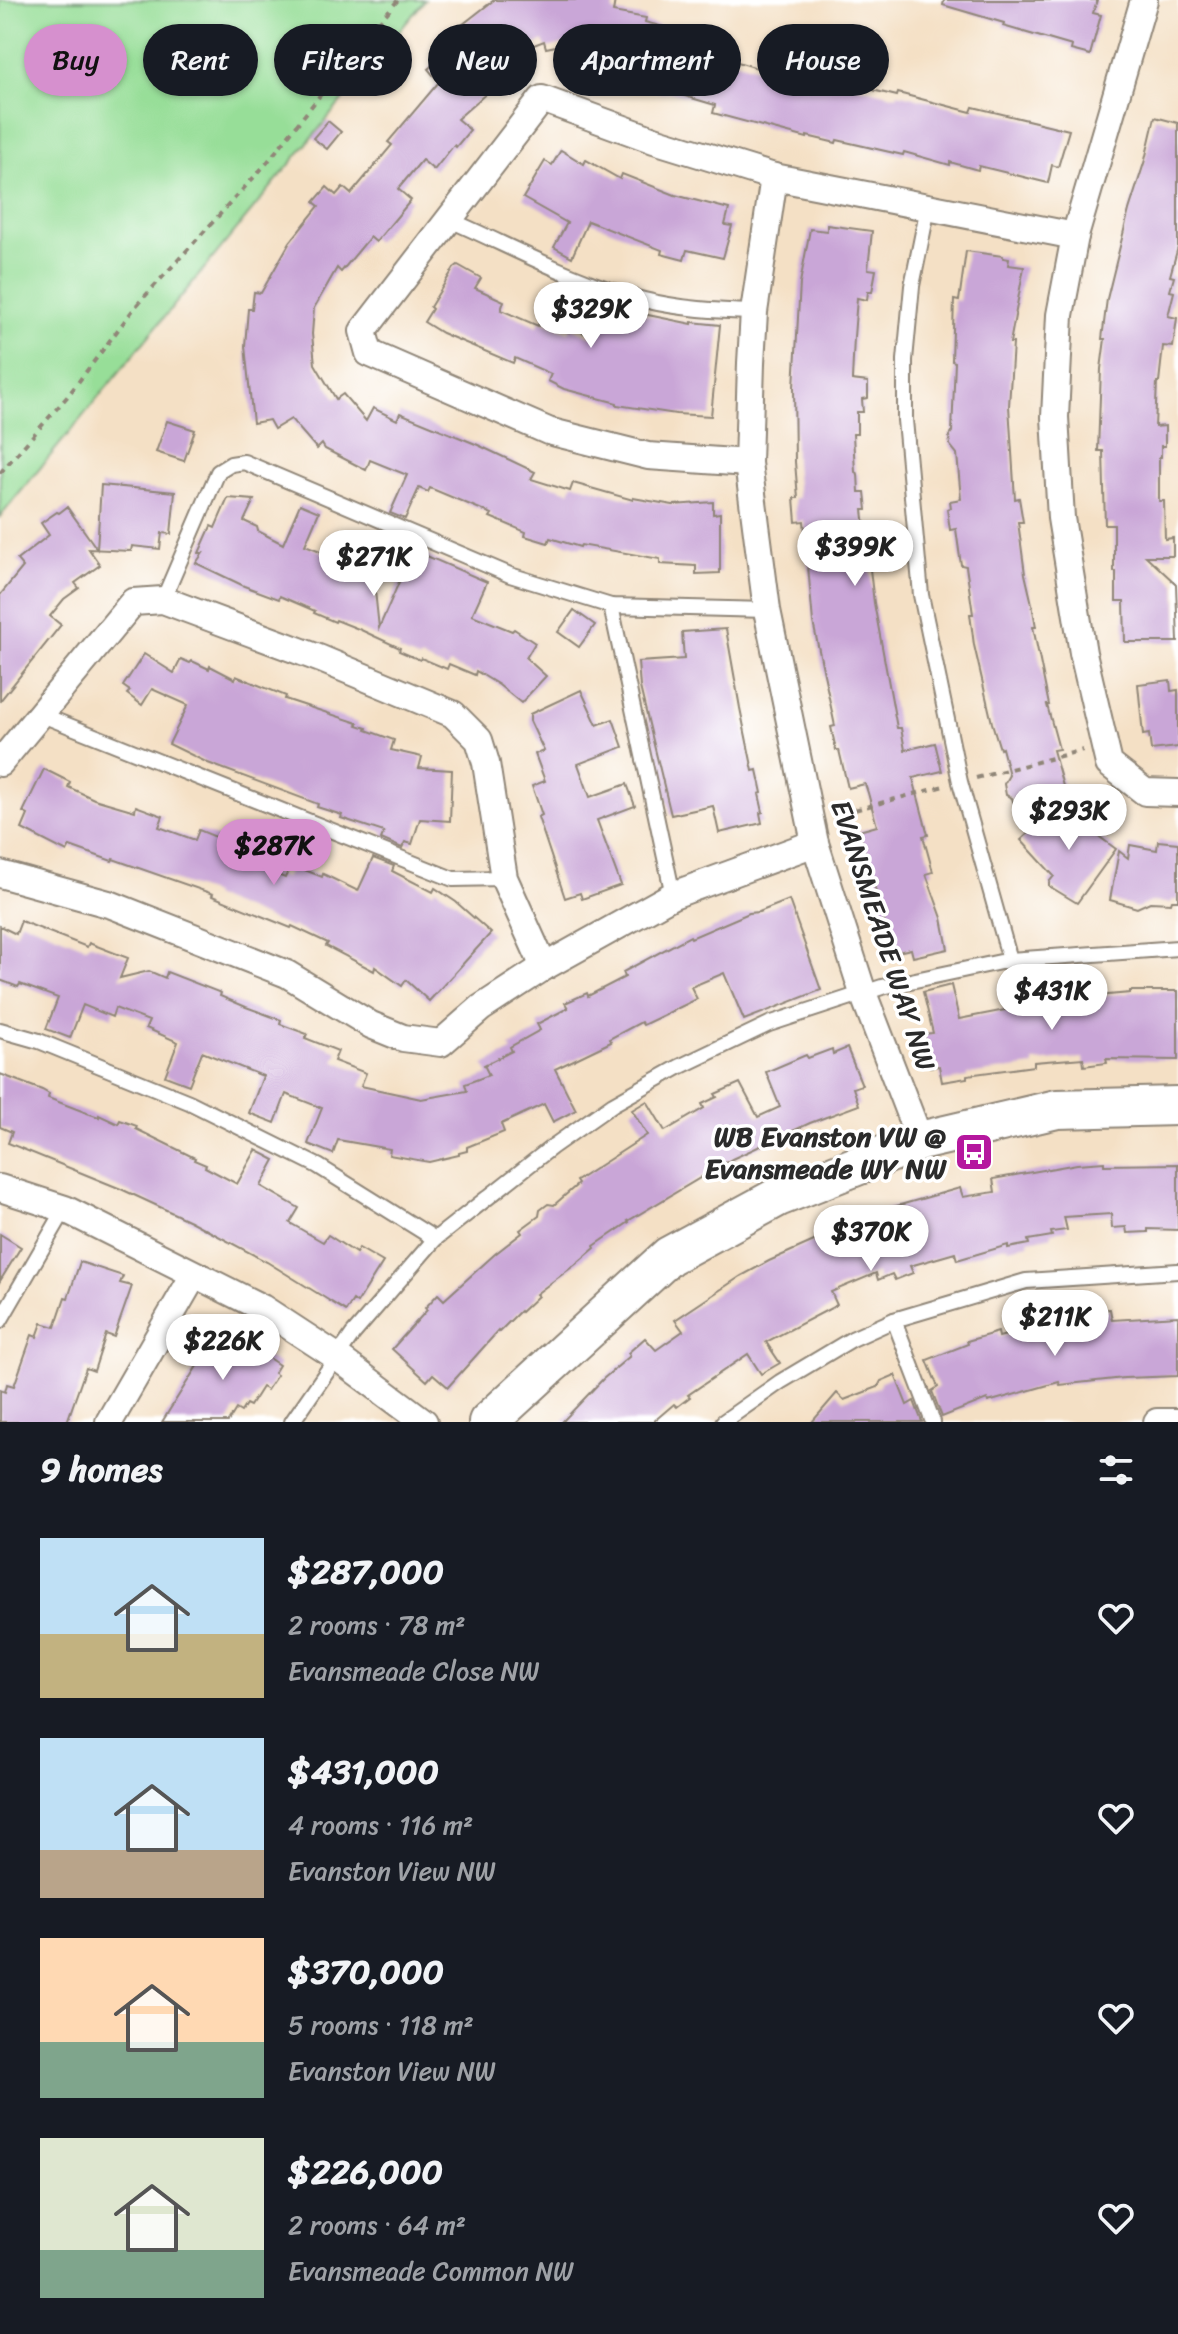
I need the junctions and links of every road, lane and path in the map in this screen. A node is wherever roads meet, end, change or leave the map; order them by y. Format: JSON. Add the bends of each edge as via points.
{"nodes":[{"id":1,"x":398,"y":0,"type":"edge"},
{"id":2,"x":1144,"y":0,"type":"edge"},
{"id":3,"x":774,"y":177,"type":"junction"},
{"id":4,"x":928,"y":207,"type":"junction"},
{"id":5,"x":450,"y":220,"type":"junction"},
{"id":6,"x":1075,"y":236,"type":"junction"},
{"id":7,"x":754,"y":312,"type":"junction"},
{"id":8,"x":748,"y":463,"type":"junction"},
{"id":9,"x":0,"y":473,"type":"edge"},
{"id":10,"x":163,"y":600,"type":"junction"},
{"id":11,"x":611,"y":606,"type":"junction"},
{"id":12,"x":767,"y":610,"type":"junction"},
{"id":13,"x":42,"y":715,"type":"junction"},
{"id":14,"x":1104,"y":745,"type":"junction"},
{"id":15,"x":0,"y":763,"type":"edge"},
{"id":16,"x":960,"y":782,"type":"junction"},
{"id":17,"x":1178,"y":793,"type":"edge"},
{"id":18,"x":813,"y":832,"type":"junction"},
{"id":19,"x":0,"y":874,"type":"edge"},
{"id":20,"x":504,"y":878,"type":"junction"},
{"id":21,"x":673,"y":895,"type":"junction"},
{"id":22,"x":1178,"y":948,"type":"edge"},
{"id":23,"x":1010,"y":960,"type":"junction"},
{"id":24,"x":544,"y":967,"type":"junction"},
{"id":25,"x":863,"y":993,"type":"junction"},
{"id":26,"x":0,"y":1030,"type":"edge"},
{"id":27,"x":1178,"y":1106,"type":"edge"},
{"id":28,"x":920,"y":1141,"type":"junction"},
{"id":29,"x":0,"y":1188,"type":"edge"},
{"id":30,"x":65,"y":1209,"type":"junction"},
{"id":31,"x":435,"y":1239,"type":"junction"},
{"id":32,"x":1178,"y":1271,"type":"edge"},
{"id":33,"x":194,"y":1275,"type":"junction"},
{"id":34,"x":894,"y":1320,"type":"junction"},
{"id":35,"x":0,"y":1321,"type":"edge"},
{"id":36,"x":337,"y":1357,"type":"junction"},
{"id":37,"x":109,"y":1422,"type":"edge"},
{"id":38,"x":292,"y":1422,"type":"edge"},
{"id":39,"x":424,"y":1422,"type":"edge"},
{"id":40,"x":488,"y":1422,"type":"edge"},
{"id":41,"x":723,"y":1422,"type":"edge"},
{"id":42,"x":933,"y":1422,"type":"edge"},
{"id":43,"x":1157,"y":1422,"type":"edge"},
{"id":44,"x":1178,"y":1422,"type":"edge"}],
"edges":[{"from":1,"to":9,"type":"path","via":[[266,164],[136,306]]},
{"from":2,"to":6,"type":"street"},
{"from":3,"to":4,"type":"street"},
{"from":3,"to":5,"type":"street","via":[[542,99]]},
{"from":3,"to":7,"type":"street","name":"EVANSMEADE WAY NW"},
{"from":4,"to":6,"type":"street"},
{"from":4,"to":16,"type":"lane","via":[[912,286],[905,420],[921,595]]},
{"from":5,"to":7,"type":"lane","via":[[600,286],[645,300],[699,310]]},
{"from":5,"to":8,"type":"street","via":[[363,331],[369,353],[548,431],[648,456]]},
{"from":6,"to":14,"type":"street","via":[[1059,330],[1055,417],[1061,518]]},
{"from":7,"to":8,"type":"street","name":"EVANSMEADE WAY NW"},
{"from":8,"to":12,"type":"street","name":"EVANSMEADE WAY NW"},
{"from":10,"to":11,"type":"lane","via":[[218,472],[244,462],[510,575]]},
{"from":10,"to":13,"type":"street","via":[[133,602]]},
{"from":10,"to":20,"type":"street","via":[[453,714],[479,740]]},
{"from":11,"to":12,"type":"lane"},
{"from":11,"to":21,"type":"lane"},
{"from":12,"to":18,"type":"street","name":"EVANSMEADE WAY NW"},
{"from":13,"to":15,"type":"street"},
{"from":13,"to":20,"type":"lane","via":[[453,879]]},
{"from":14,"to":16,"type":"path"},
{"from":14,"to":17,"type":"street","via":[[1109,764],[1145,792]]},
{"from":16,"to":18,"type":"path"},
{"from":16,"to":23,"type":"lane"},
{"from":18,"to":21,"type":"street"},
{"from":18,"to":25,"type":"street","name":"EVANSMEADE WAY NW"},
{"from":19,"to":24,"type":"street","via":[[112,905],[287,974],[371,1025],[403,1038],[441,1043],[481,1008]]},
{"from":20,"to":24,"type":"street"},
{"from":21,"to":24,"type":"street"},
{"from":22,"to":23,"type":"lane"},
{"from":23,"to":25,"type":"lane"},
{"from":25,"to":28,"type":"street","name":"EVANSMEADE WAY NW"},
{"from":25,"to":31,"type":"lane","via":[[769,1024],[613,1104]]},
{"from":26,"to":31,"type":"lane","via":[[189,1102],[318,1166]]},
{"from":27,"to":28,"type":"street","via":[[1057,1109]]},
{"from":28,"to":40,"type":"street","via":[[778,1197],[669,1256]]},
{"from":29,"to":30,"type":"street"},
{"from":30,"to":33,"type":"street"},
{"from":30,"to":35,"type":"lane"},
{"from":31,"to":36,"type":"lane"},
{"from":32,"to":34,"type":"lane","via":[[1026,1281]]},
{"from":33,"to":36,"type":"street","via":[[262,1308]]},
{"from":33,"to":37,"type":"street"},
{"from":34,"to":41,"type":"lane","via":[[804,1367]]},
{"from":34,"to":42,"type":"lane"},
{"from":36,"to":38,"type":"lane"},
{"from":36,"to":39,"type":"street"},
{"from":43,"to":44,"type":"street"}]}
